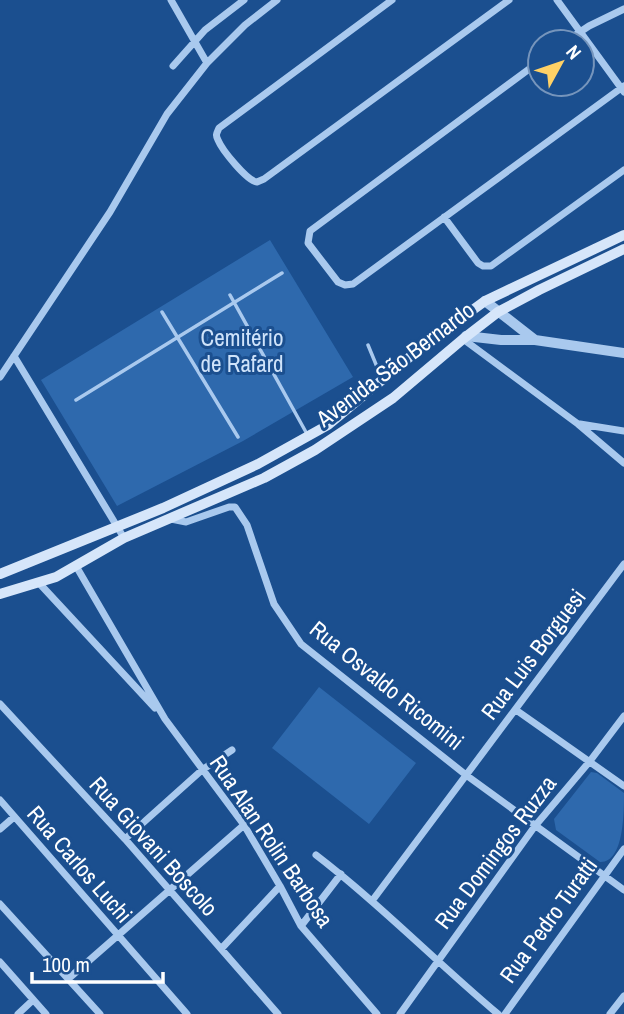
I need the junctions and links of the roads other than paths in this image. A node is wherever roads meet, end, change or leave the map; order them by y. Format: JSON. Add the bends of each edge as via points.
{"nodes":[{"id":1,"x":171,"y":0,"type":"edge"},
{"id":2,"x":244,"y":0,"type":"edge"},
{"id":3,"x":277,"y":0,"type":"edge"},
{"id":4,"x":392,"y":0,"type":"edge"},
{"id":5,"x":509,"y":0,"type":"edge"},
{"id":6,"x":557,"y":0,"type":"edge"},
{"id":7,"x":624,"y":9,"type":"edge"},
{"id":8,"x":577,"y":28,"type":"edge"},
{"id":9,"x":588,"y":28,"type":"edge"},
{"id":10,"x":194,"y":41,"type":"junction"},
{"id":11,"x":596,"y":53,"type":"edge"},
{"id":12,"x":207,"y":63,"type":"junction"},
{"id":13,"x":173,"y":66,"type":"dead end"},
{"id":14,"x":526,"y":71,"type":"edge"},
{"id":15,"x":623,"y":89,"type":"edge"},
{"id":16,"x":624,"y":170,"type":"edge"},
{"id":17,"x":444,"y":217,"type":"junction"},
{"id":18,"x":624,"y":236,"type":"edge"},
{"id":19,"x":624,"y":249,"type":"edge"},
{"id":20,"x":282,"y":273,"type":"dead end"},
{"id":21,"x":230,"y":295,"type":"dead end"},
{"id":22,"x":485,"y":301,"type":"junction"},
{"id":23,"x":234,"y":303,"type":"junction"},
{"id":24,"x":162,"y":313,"type":"dead end"},
{"id":25,"x":498,"y":313,"type":"junction"},
{"id":26,"x":464,"y":337,"type":"junction"},
{"id":27,"x":178,"y":338,"type":"junction"},
{"id":28,"x":535,"y":340,"type":"junction"},
{"id":29,"x":368,"y":345,"type":"dead end"},
{"id":30,"x":624,"y":353,"type":"edge"},
{"id":31,"x":14,"y":356,"type":"junction"},
{"id":32,"x":0,"y":377,"type":"edge"},
{"id":33,"x":382,"y":379,"type":"junction"},
{"id":34,"x":393,"y":398,"type":"junction"},
{"id":35,"x":76,"y":400,"type":"dead end"},
{"id":36,"x":578,"y":424,"type":"junction"},
{"id":37,"x":624,"y":431,"type":"edge"},
{"id":38,"x":308,"y":436,"type":"junction"},
{"id":39,"x":238,"y":437,"type":"dead end"},
{"id":40,"x":624,"y":463,"type":"edge"},
{"id":41,"x":258,"y":464,"type":"junction"},
{"id":42,"x":264,"y":478,"type":"junction"},
{"id":43,"x":170,"y":518,"type":"junction"},
{"id":44,"x":117,"y":527,"type":"junction"},
{"id":45,"x":124,"y":538,"type":"junction"},
{"id":46,"x":60,"y":549,"type":"junction"},
{"id":47,"x":30,"y":560,"type":"junction"},
{"id":48,"x":624,"y":564,"type":"edge"},
{"id":49,"x":76,"y":566,"type":"junction"},
{"id":50,"x":0,"y":574,"type":"edge"},
{"id":51,"x":39,"y":583,"type":"junction"},
{"id":52,"x":0,"y":594,"type":"edge"},
{"id":53,"x":0,"y":704,"type":"edge"},
{"id":54,"x":516,"y":710,"type":"junction"},
{"id":55,"x":624,"y":716,"type":"edge"},
{"id":56,"x":165,"y":719,"type":"junction"},
{"id":57,"x":232,"y":750,"type":"dead end"},
{"id":58,"x":590,"y":761,"type":"junction"},
{"id":59,"x":202,"y":770,"type":"junction"},
{"id":60,"x":466,"y":775,"type":"junction"},
{"id":61,"x":624,"y":786,"type":"edge"},
{"id":62,"x":0,"y":800,"type":"edge"},
{"id":63,"x":14,"y":817,"type":"junction"},
{"id":64,"x":244,"y":825,"type":"junction"},
{"id":65,"x":535,"y":826,"type":"junction"},
{"id":66,"x":0,"y":829,"type":"edge"},
{"id":67,"x":125,"y":839,"type":"junction"},
{"id":68,"x":624,"y":849,"type":"edge"},
{"id":69,"x":316,"y":855,"type":"dead end"},
{"id":70,"x":341,"y":874,"type":"junction"},
{"id":71,"x":604,"y":875,"type":"junction"},
{"id":72,"x":280,"y":886,"type":"junction"},
{"id":73,"x":624,"y":890,"type":"edge"},
{"id":74,"x":169,"y":891,"type":"junction"},
{"id":75,"x":372,"y":901,"type":"junction"},
{"id":76,"x":0,"y":904,"type":"edge"},
{"id":77,"x":301,"y":926,"type":"junction"},
{"id":78,"x":118,"y":937,"type":"junction"},
{"id":79,"x":220,"y":949,"type":"junction"},
{"id":80,"x":436,"y":961,"type":"junction"},
{"id":81,"x":0,"y":962,"type":"edge"},
{"id":82,"x":68,"y":979,"type":"junction"},
{"id":83,"x":624,"y":996,"type":"edge"},
{"id":84,"x":33,"y":1000,"type":"junction"},
{"id":85,"x":18,"y":1014,"type":"edge"},
{"id":86,"x":46,"y":1014,"type":"edge"},
{"id":87,"x":100,"y":1014,"type":"edge"},
{"id":88,"x":187,"y":1014,"type":"edge"},
{"id":89,"x":278,"y":1014,"type":"edge"},
{"id":90,"x":377,"y":1014,"type":"edge"},
{"id":91,"x":400,"y":1014,"type":"edge"},
{"id":92,"x":498,"y":1014,"type":"edge"},
{"id":93,"x":505,"y":1014,"type":"edge"},
{"id":94,"x":610,"y":1014,"type":"edge"}],
"edges":[{"from":1,"to":10,"type":"street"},
{"from":2,"to":10,"type":"street"},
{"from":3,"to":12,"type":"street"},
{"from":4,"to":5,"type":"street","via":[[220,126],[217,139],[249,180],[257,183],[264,179]]},
{"from":6,"to":8,"type":"street"},
{"from":7,"to":9,"type":"street"},
{"from":10,"to":12,"type":"street"},
{"from":10,"to":13,"type":"street"},
{"from":11,"to":15,"type":"street"},
{"from":12,"to":31,"type":"street","via":[[167,114],[110,212]]},
{"from":14,"to":17,"type":"street","via":[[313,228],[308,243],[338,282],[349,285]]},
{"from":15,"to":17,"type":"street"},
{"from":16,"to":17,"type":"street","via":[[491,266],[478,263]]},
{"from":18,"to":22,"type":"main road","name":"Avenida São Bernardo"},
{"from":19,"to":25,"type":"main road","name":"Avenida São Bernardo"},
{"from":20,"to":23,"type":"lane"},
{"from":21,"to":23,"type":"lane"},
{"from":22,"to":25,"type":"street"},
{"from":22,"to":33,"type":"main road","name":"Avenida São Bernardo"},
{"from":23,"to":27,"type":"lane"},
{"from":23,"to":38,"type":"lane"},
{"from":24,"to":27,"type":"lane"},
{"from":25,"to":26,"type":"main road","name":"Avenida São Bernardo"},
{"from":25,"to":28,"type":"street"},
{"from":26,"to":28,"type":"street"},
{"from":26,"to":34,"type":"main road","name":"Avenida São Bernardo"},
{"from":26,"to":36,"type":"street"},
{"from":27,"to":35,"type":"lane"},
{"from":27,"to":39,"type":"lane"},
{"from":28,"to":30,"type":"street"},
{"from":29,"to":33,"type":"lane"},
{"from":31,"to":32,"type":"street"},
{"from":31,"to":44,"type":"street"},
{"from":33,"to":34,"type":"main road"},
{"from":33,"to":38,"type":"main road","name":"Avenida São Bernardo"},
{"from":34,"to":42,"type":"main road","name":"Avenida São Bernardo"},
{"from":36,"to":37,"type":"street"},
{"from":36,"to":40,"type":"street"},
{"from":38,"to":41,"type":"main road","name":"Avenida São Bernardo"},
{"from":41,"to":42,"type":"main road"},
{"from":41,"to":44,"type":"main road","name":"Avenida São Bernardo"},
{"from":42,"to":43,"type":"main road","name":"Avenida São Bernardo"},
{"from":43,"to":45,"type":"main road","name":"Avenida São Bernardo"},
{"from":43,"to":60,"type":"street","name":"Rua Osvaldo Ricomini","via":[[186,522],[235,508],[247,526],[274,604],[301,644]]},
{"from":44,"to":45,"type":"street"},
{"from":44,"to":46,"type":"main road","name":"Avenida São Bernardo"},
{"from":45,"to":49,"type":"main road","name":"Avenida São Bernardo"},
{"from":46,"to":47,"type":"main road","name":"Avenida São Bernardo"},
{"from":46,"to":49,"type":"main road"},
{"from":47,"to":50,"type":"main road","name":"Avenida São Bernardo"},
{"from":47,"to":51,"type":"main road"},
{"from":48,"to":54,"type":"street","name":"Rua Luis Borguesi"},
{"from":49,"to":51,"type":"main road","name":"Avenida São Bernardo"},
{"from":49,"to":56,"type":"street"},
{"from":51,"to":52,"type":"main road","name":"Avenida São Bernardo"},
{"from":51,"to":56,"type":"street"},
{"from":53,"to":67,"type":"street","name":"Rua Giovani Boscolo"},
{"from":54,"to":58,"type":"street"},
{"from":54,"to":60,"type":"street","name":"Rua Luis Borguesi"},
{"from":55,"to":58,"type":"street","name":"Rua Domingos Ruzza"},
{"from":56,"to":59,"type":"street","name":"Rua Alan Rolin Barbosa"},
{"from":57,"to":59,"type":"street"},
{"from":58,"to":61,"type":"street"},
{"from":58,"to":65,"type":"street","name":"Rua Domingos Ruzza"},
{"from":59,"to":64,"type":"street","name":"Rua Alan Rolin Barbosa"},
{"from":59,"to":67,"type":"street"},
{"from":60,"to":65,"type":"street","name":"Rua Osvaldo Ricomini"},
{"from":60,"to":75,"type":"street","name":"Rua Luis Borguesi"},
{"from":62,"to":63,"type":"street","name":"Rua Carlos Luchi"},
{"from":63,"to":66,"type":"street"},
{"from":63,"to":78,"type":"street","name":"Rua Carlos Luchi"},
{"from":64,"to":72,"type":"street","name":"Rua Alan Rolin Barbosa"},
{"from":64,"to":74,"type":"street"},
{"from":65,"to":71,"type":"street","name":"Rua Osvaldo Ricomini"},
{"from":65,"to":80,"type":"street","name":"Rua Domingos Ruzza"},
{"from":67,"to":74,"type":"street","name":"Rua Giovani Boscolo"},
{"from":68,"to":71,"type":"street","name":"Rua Pedro Turatti"},
{"from":69,"to":70,"type":"street"},
{"from":70,"to":75,"type":"street"},
{"from":70,"to":77,"type":"street"},
{"from":71,"to":73,"type":"street","name":"Rua Osvaldo Ricomini"},
{"from":71,"to":93,"type":"street","name":"Rua Pedro Turatti"},
{"from":72,"to":77,"type":"street","name":"Rua Alan Rolin Barbosa"},
{"from":72,"to":79,"type":"street"},
{"from":74,"to":78,"type":"street"},
{"from":74,"to":79,"type":"street","name":"Rua Giovani Boscolo"},
{"from":75,"to":80,"type":"street"},
{"from":76,"to":82,"type":"street"},
{"from":77,"to":90,"type":"street","name":"Rua Alan Rolin Barbosa"},
{"from":78,"to":82,"type":"street"},
{"from":78,"to":88,"type":"street","name":"Rua Carlos Luchi"},
{"from":79,"to":89,"type":"street","name":"Rua Giovani Boscolo"},
{"from":80,"to":91,"type":"street","name":"Rua Domingos Ruzza"},
{"from":80,"to":92,"type":"street"},
{"from":81,"to":84,"type":"street"},
{"from":82,"to":87,"type":"street"},
{"from":83,"to":94,"type":"street"},
{"from":84,"to":85,"type":"street"},
{"from":84,"to":86,"type":"street"}]}
